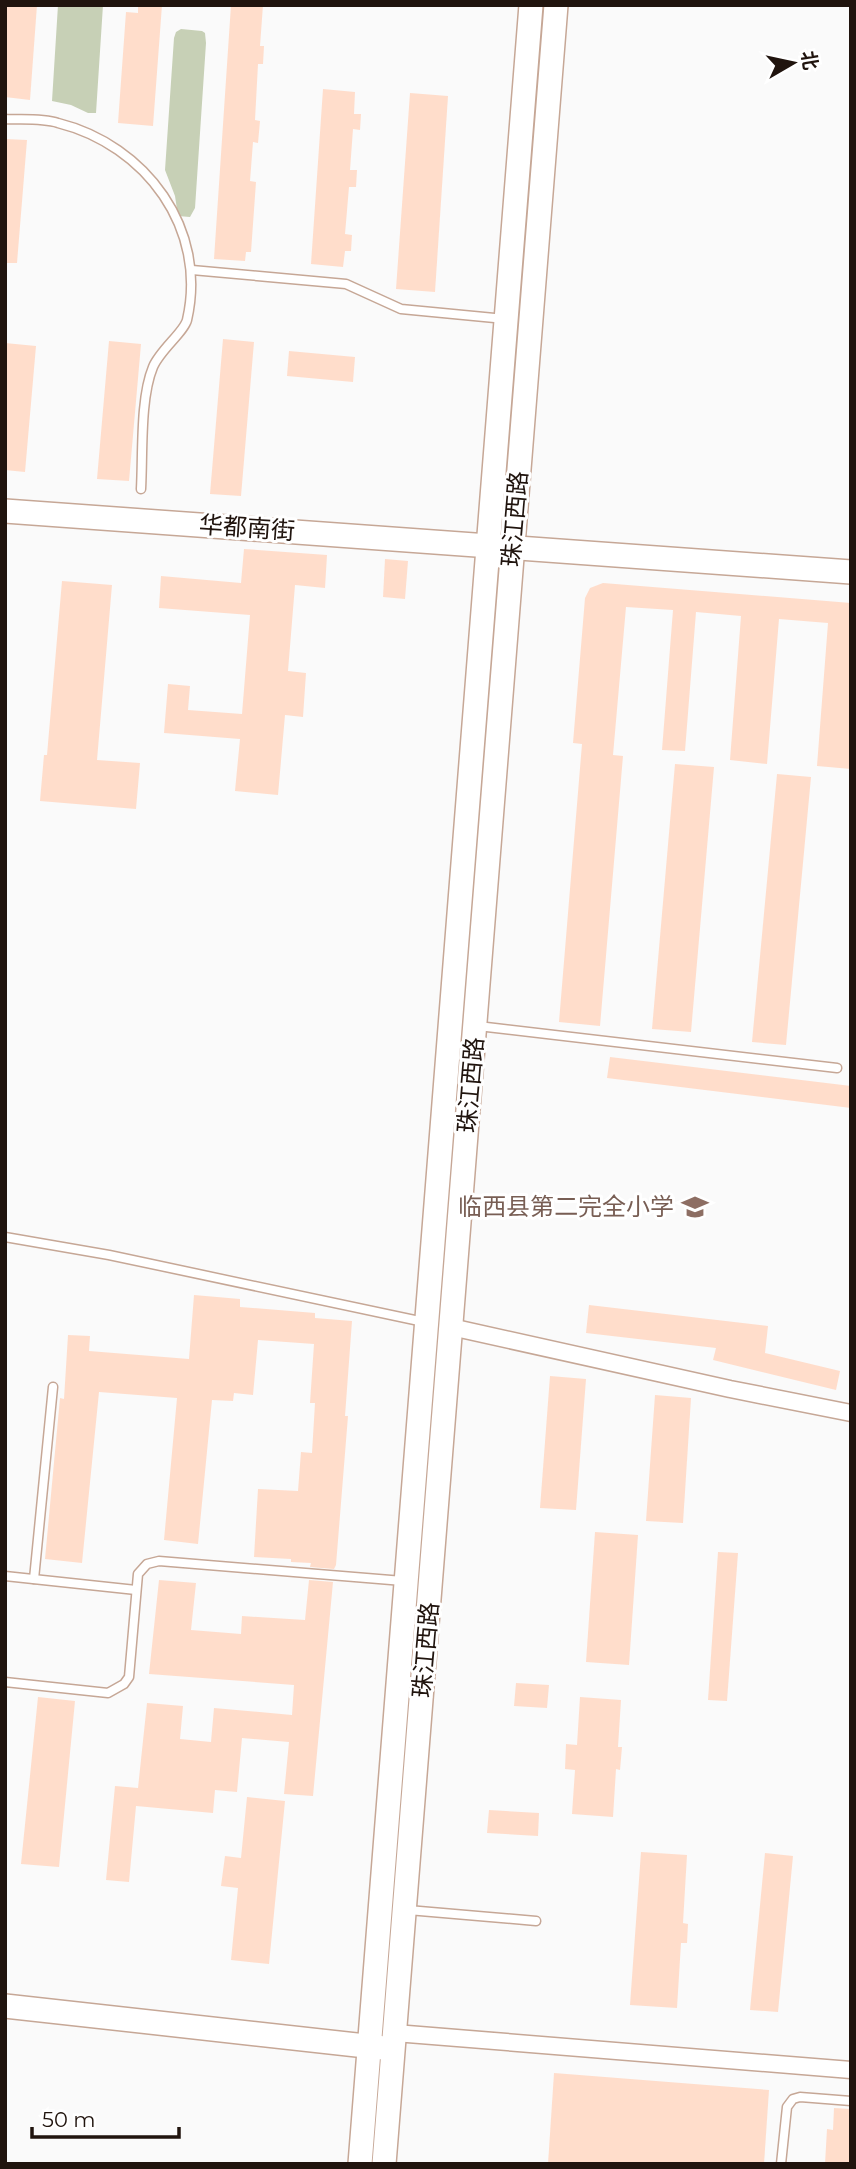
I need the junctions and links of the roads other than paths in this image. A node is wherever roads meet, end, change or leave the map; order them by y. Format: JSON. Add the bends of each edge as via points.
{"nodes":[{"id":1,"x":531,"y":5,"type":"edge"},
{"id":2,"x":556,"y":5,"type":"edge"},
{"id":3,"x":5,"y":119,"type":"edge"},
{"id":4,"x":192,"y":270,"type":"junction"},
{"id":5,"x":506,"y":319,"type":"junction"},
{"id":6,"x":141,"y":489,"type":"dead end"},
{"id":7,"x":5,"y":511,"type":"edge"},
{"id":8,"x":488,"y":546,"type":"junction"},
{"id":9,"x":513,"y":548,"type":"junction"},
{"id":10,"x":851,"y":572,"type":"edge"},
{"id":11,"x":475,"y":1026,"type":"junction"},
{"id":12,"x":837,"y":1068,"type":"dead end"},
{"id":13,"x":5,"y":1237,"type":"edge"},
{"id":14,"x":427,"y":1323,"type":"junction"},
{"id":15,"x":452,"y":1327,"type":"junction"},
{"id":16,"x":53,"y":1387,"type":"dead end"},
{"id":17,"x":851,"y":1413,"type":"edge"},
{"id":18,"x":5,"y":1576,"type":"edge"},
{"id":19,"x":34,"y":1579,"type":"junction"},
{"id":20,"x":406,"y":1581,"type":"junction"},
{"id":21,"x":136,"y":1590,"type":"junction"},
{"id":22,"x":5,"y":1682,"type":"edge"},
{"id":23,"x":405,"y":1910,"type":"junction"},
{"id":24,"x":536,"y":1921,"type":"dead end"},
{"id":25,"x":5,"y":2006,"type":"edge"},
{"id":26,"x":394,"y":2041,"type":"junction"},
{"id":27,"x":369,"y":2047,"type":"junction"},
{"id":28,"x":851,"y":2070,"type":"edge"},
{"id":29,"x":851,"y":2101,"type":"edge"},
{"id":30,"x":360,"y":2164,"type":"edge"},
{"id":31,"x":384,"y":2164,"type":"edge"},
{"id":32,"x":781,"y":2164,"type":"edge"}],
"edges":[{"from":1,"to":5,"type":"main road","name":"珠江西路"},
{"from":2,"to":9,"type":"main road","name":"珠江西路"},
{"from":3,"to":4,"type":"lane","via":[[56,122],[83,131],[144,170],[183,230]]},
{"from":4,"to":5,"type":"lane","via":[[345,284],[401,309]]},
{"from":4,"to":6,"type":"lane","via":[[187,323],[159,355],[147,385]]},
{"from":5,"to":8,"type":"main road","name":"珠江西路"},
{"from":7,"to":8,"type":"main road","name":"华都南街"},
{"from":8,"to":9,"type":"main road","name":"华都南街"},
{"from":8,"to":14,"type":"main road","name":"珠江西路"},
{"from":9,"to":10,"type":"main road","name":"华都南街"},
{"from":9,"to":11,"type":"main road","name":"珠江西路"},
{"from":11,"to":12,"type":"lane"},
{"from":11,"to":15,"type":"main road","name":"珠江西路"},
{"from":13,"to":14,"type":"lane"},
{"from":14,"to":20,"type":"main road","name":"珠江西路"},
{"from":15,"to":17,"type":"street"},
{"from":15,"to":23,"type":"main road","name":"珠江西路"},
{"from":16,"to":19,"type":"lane"},
{"from":18,"to":19,"type":"lane"},
{"from":19,"to":21,"type":"lane"},
{"from":20,"to":21,"type":"lane","via":[[159,1561],[146,1564],[138,1574]]},
{"from":20,"to":27,"type":"main road","name":"珠江西路"},
{"from":21,"to":22,"type":"lane","via":[[129,1677],[124,1684],[108,1693]]},
{"from":23,"to":24,"type":"lane"},
{"from":23,"to":26,"type":"main road","name":"珠江西路"},
{"from":25,"to":27,"type":"main road"},
{"from":26,"to":27,"type":"main road"},
{"from":26,"to":28,"type":"street"},
{"from":26,"to":31,"type":"main road","name":"珠江西路"},
{"from":27,"to":30,"type":"main road","name":"珠江西路"},
{"from":29,"to":32,"type":"lane","via":[[793,2099],[787,2106]]}]}
